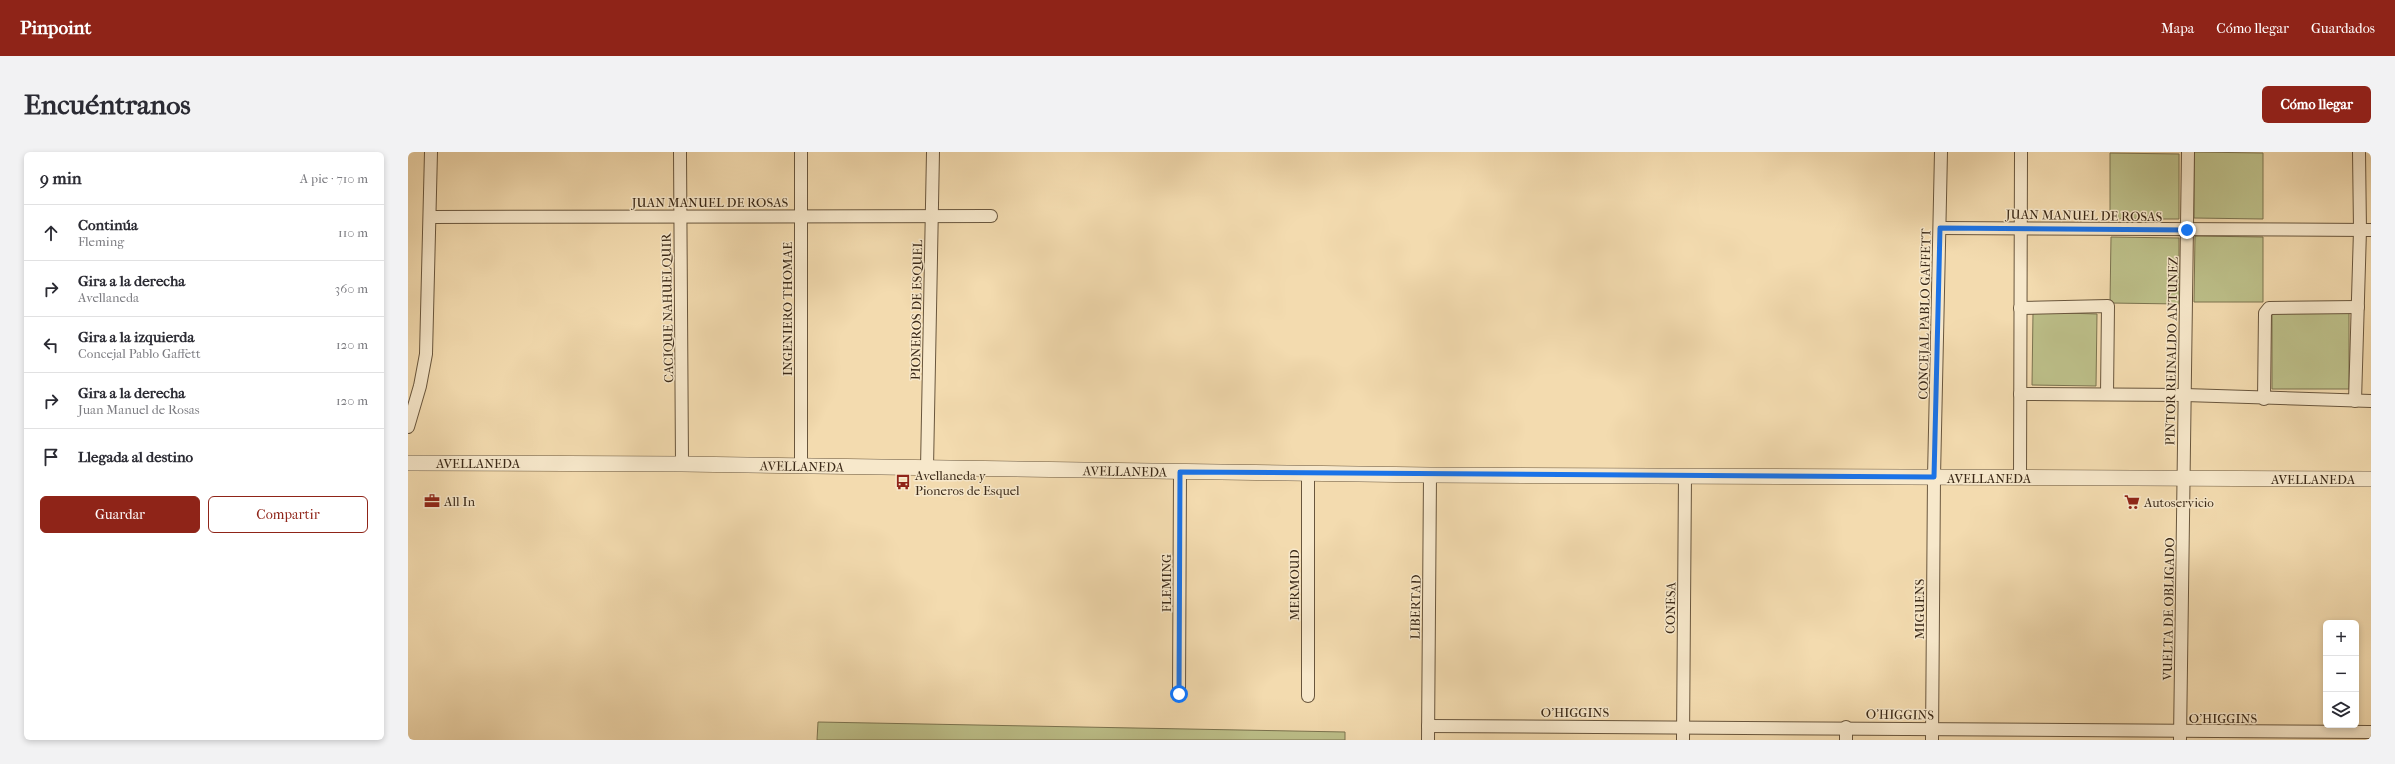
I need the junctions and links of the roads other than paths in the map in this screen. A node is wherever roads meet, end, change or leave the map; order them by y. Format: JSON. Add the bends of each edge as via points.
{"nodes":[{"id":1,"x":431,"y":152,"type":"edge"},
{"id":2,"x":680,"y":152,"type":"edge"},
{"id":3,"x":801,"y":152,"type":"edge"},
{"id":4,"x":933,"y":152,"type":"edge"},
{"id":5,"x":1941,"y":152,"type":"edge"},
{"id":6,"x":2021,"y":152,"type":"edge"},
{"id":7,"x":2188,"y":152,"type":"edge"},
{"id":8,"x":2359,"y":152,"type":"edge"},
{"id":9,"x":801,"y":216,"type":"junction"},
{"id":10,"x":991,"y":216,"type":"dead end"},
{"id":11,"x":430,"y":217,"type":"junction"},
{"id":12,"x":680,"y":217,"type":"junction"},
{"id":13,"x":932,"y":218,"type":"junction"},
{"id":14,"x":1940,"y":228,"type":"junction"},
{"id":15,"x":2020,"y":228,"type":"junction"},
{"id":16,"x":2187,"y":230,"type":"junction"},
{"id":17,"x":2366,"y":230,"type":"edge"},
{"id":18,"x":2358,"y":307,"type":"junction"},
{"id":19,"x":2020,"y":308,"type":"junction"},
{"id":20,"x":2020,"y":394,"type":"junction"},
{"id":21,"x":2108,"y":394,"type":"junction"},
{"id":22,"x":2185,"y":395,"type":"junction"},
{"id":23,"x":2264,"y":399,"type":"junction"},
{"id":24,"x":2355,"y":401,"type":"junction"},
{"id":25,"x":2371,"y":401,"type":"edge"},
{"id":26,"x":408,"y":427,"type":"edge"},
{"id":27,"x":408,"y":463,"type":"edge"},
{"id":28,"x":682,"y":464,"type":"junction"},
{"id":29,"x":801,"y":466,"type":"junction"},
{"id":30,"x":927,"y":468,"type":"junction"},
{"id":31,"x":1180,"y":472,"type":"junction"},
{"id":32,"x":1308,"y":473,"type":"junction"},
{"id":33,"x":1430,"y":475,"type":"junction"},
{"id":34,"x":1686,"y":476,"type":"junction"},
{"id":35,"x":1934,"y":477,"type":"junction"},
{"id":36,"x":2020,"y":478,"type":"junction"},
{"id":37,"x":2184,"y":479,"type":"junction"},
{"id":38,"x":2371,"y":479,"type":"edge"},
{"id":39,"x":1179,"y":694,"type":"dead end"},
{"id":40,"x":1308,"y":696,"type":"dead end"},
{"id":41,"x":1428,"y":726,"type":"junction"},
{"id":42,"x":1683,"y":726,"type":"junction"},
{"id":43,"x":1846,"y":727,"type":"junction"},
{"id":44,"x":2371,"y":732,"type":"edge"},
{"id":45,"x":1932,"y":735,"type":"edge"},
{"id":46,"x":2180,"y":736,"type":"edge"},
{"id":47,"x":1428,"y":740,"type":"edge"},
{"id":48,"x":1683,"y":740,"type":"edge"},
{"id":49,"x":1846,"y":740,"type":"edge"}],
"edges":[{"from":1,"to":11,"type":"street"},
{"from":2,"to":12,"type":"street","name":"CACIQUE NAHUELQUIR"},
{"from":3,"to":9,"type":"street","name":"INGENIERO THOMAE"},
{"from":4,"to":13,"type":"street","name":"PIONEROS DE ESQUEL"},
{"from":5,"to":14,"type":"street","name":"CONCEJAL PABLO GAFFETT"},
{"from":6,"to":15,"type":"street"},
{"from":7,"to":16,"type":"street","name":"PINTOR REINALDO ANTUNEZ"},
{"from":8,"to":17,"type":"street"},
{"from":9,"to":12,"type":"street","name":"JUAN MANUEL DE ROSAS"},
{"from":9,"to":13,"type":"street","name":"JUAN MANUEL DE ROSAS"},
{"from":9,"to":29,"type":"street","name":"INGENIERO THOMAE"},
{"from":10,"to":13,"type":"street","name":"JUAN MANUEL DE ROSAS"},
{"from":11,"to":12,"type":"street","name":"JUAN MANUEL DE ROSAS"},
{"from":11,"to":26,"type":"street","via":[[426,354]]},
{"from":12,"to":28,"type":"street","name":"CACIQUE NAHUELQUIR"},
{"from":13,"to":30,"type":"street","name":"PIONEROS DE ESQUEL"},
{"from":14,"to":15,"type":"street","name":"JUAN MANUEL DE ROSAS"},
{"from":14,"to":35,"type":"street","name":"CONCEJAL PABLO GAFFETT"},
{"from":15,"to":16,"type":"street","name":"JUAN MANUEL DE ROSAS"},
{"from":15,"to":19,"type":"street"},
{"from":16,"to":17,"type":"street","name":"JUAN MANUEL DE ROSAS"},
{"from":16,"to":22,"type":"street","name":"PINTOR REINALDO ANTUNEZ"},
{"from":17,"to":18,"type":"street"},
{"from":18,"to":23,"type":"street","via":[[2269,308],[2265,314]]},
{"from":18,"to":24,"type":"street"},
{"from":19,"to":20,"type":"street"},
{"from":19,"to":21,"type":"street","via":[[2108,306]]},
{"from":20,"to":21,"type":"street"},
{"from":20,"to":36,"type":"street"},
{"from":21,"to":22,"type":"street"},
{"from":22,"to":23,"type":"street"},
{"from":22,"to":37,"type":"street","name":"PINTOR REINALDO ANTUNEZ"},
{"from":23,"to":24,"type":"street"},
{"from":24,"to":25,"type":"street"},
{"from":27,"to":28,"type":"street","name":"AVELLANEDA"},
{"from":28,"to":29,"type":"street","name":"AVELLANEDA"},
{"from":29,"to":30,"type":"street","name":"AVELLANEDA"},
{"from":30,"to":31,"type":"street","name":"AVELLANEDA"},
{"from":31,"to":32,"type":"street","name":"AVELLANEDA"},
{"from":31,"to":39,"type":"street","name":"FLEMING"},
{"from":32,"to":33,"type":"street","name":"AVELLANEDA"},
{"from":32,"to":40,"type":"street","name":"MERMOUD"},
{"from":33,"to":34,"type":"street","name":"AVELLANEDA"},
{"from":33,"to":41,"type":"street","name":"LIBERTAD"},
{"from":34,"to":35,"type":"street","name":"AVELLANEDA"},
{"from":34,"to":42,"type":"street","name":"CONESA"},
{"from":35,"to":36,"type":"street","name":"AVELLANEDA"},
{"from":35,"to":45,"type":"street","name":"MIGUENS"},
{"from":36,"to":37,"type":"street","name":"AVELLANEDA"},
{"from":37,"to":38,"type":"street","name":"AVELLANEDA"},
{"from":37,"to":46,"type":"street","name":"VUELTA DE OBLIGADO"},
{"from":41,"to":42,"type":"street","name":"O'HIGGINS"},
{"from":41,"to":47,"type":"street","name":"LIBERTAD"},
{"from":42,"to":43,"type":"street","name":"O'HIGGINS"},
{"from":42,"to":48,"type":"street","name":"CONESA"},
{"from":43,"to":45,"type":"street","name":"O'HIGGINS"},
{"from":43,"to":49,"type":"street"},
{"from":44,"to":46,"type":"street","name":"O'HIGGINS"},
{"from":45,"to":46,"type":"street","name":"O'HIGGINS"}]}
